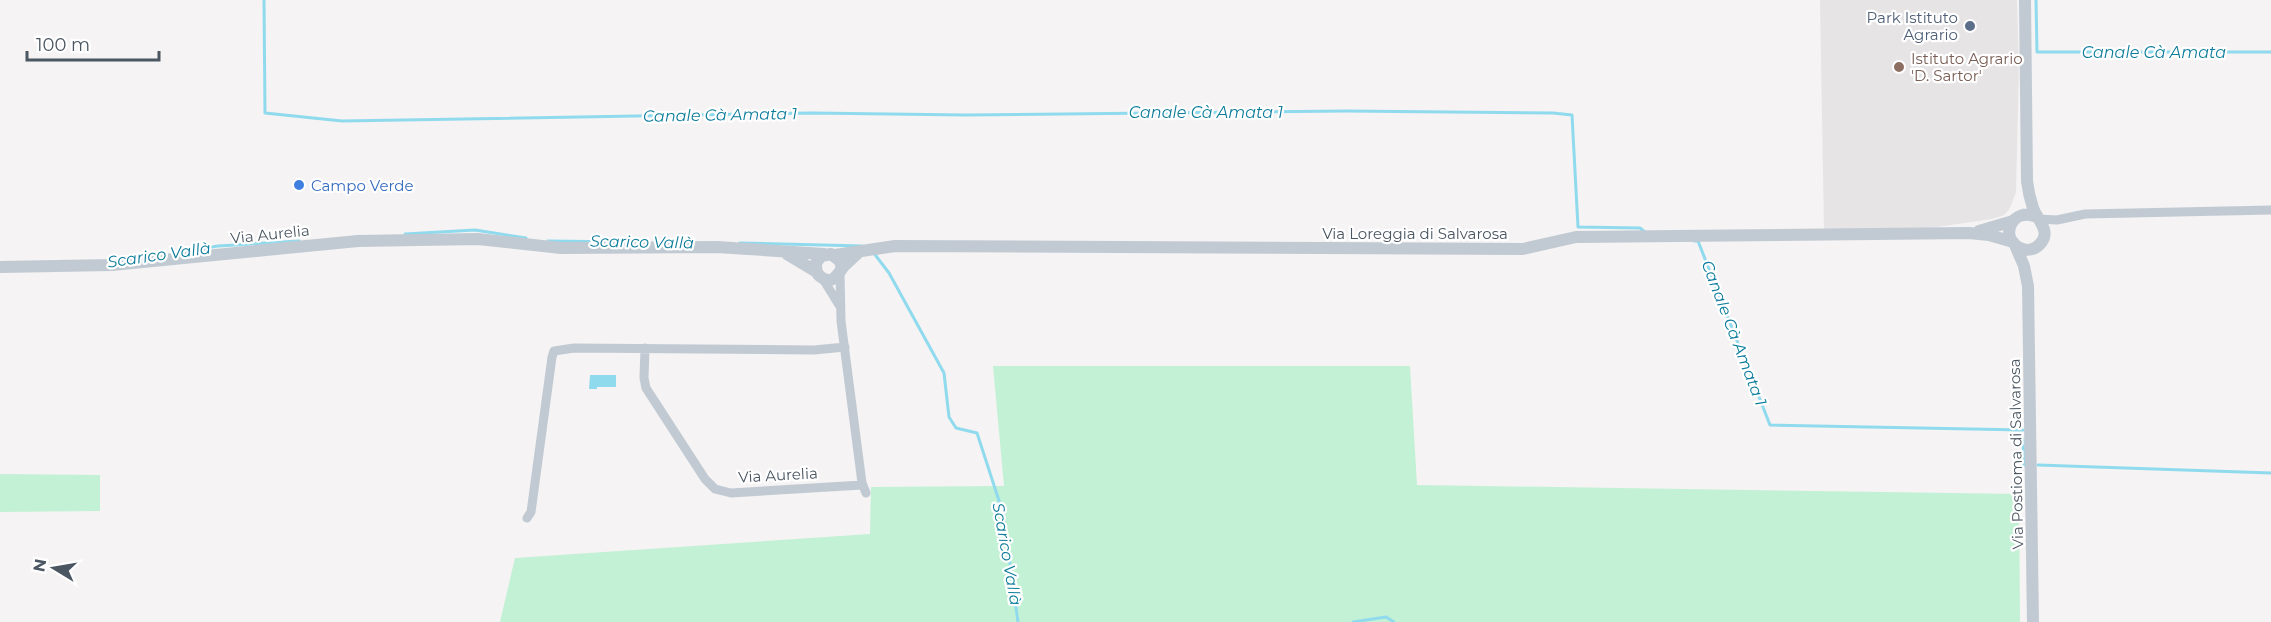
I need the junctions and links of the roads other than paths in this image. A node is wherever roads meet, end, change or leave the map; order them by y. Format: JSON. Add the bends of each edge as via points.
{"nodes":[{"id":1,"x":2025,"y":0,"type":"edge"},
{"id":2,"x":2027,"y":181,"type":"junction"},
{"id":3,"x":2271,"y":210,"type":"edge"},
{"id":4,"x":2038,"y":218,"type":"junction"},
{"id":5,"x":2063,"y":219,"type":"junction"},
{"id":6,"x":2014,"y":220,"type":"junction"},
{"id":7,"x":1969,"y":233,"type":"junction"},
{"id":8,"x":435,"y":240,"type":"joint"},
{"id":9,"x":2041,"y":241,"type":"junction"},
{"id":10,"x":2014,"y":244,"type":"junction"},
{"id":11,"x":866,"y":251,"type":"junction"},
{"id":12,"x":786,"y":253,"type":"junction"},
{"id":13,"x":829,"y":255,"type":"junction"},
{"id":14,"x":0,"y":267,"type":"edge"},
{"id":15,"x":841,"y":271,"type":"junction"},
{"id":16,"x":820,"y":275,"type":"junction"},
{"id":17,"x":2028,"y":286,"type":"junction"},
{"id":18,"x":840,"y":306,"type":"junction"},
{"id":19,"x":845,"y":347,"type":"junction"},
{"id":20,"x":645,"y":348,"type":"junction"},
{"id":21,"x":527,"y":518,"type":"dead end"},
{"id":22,"x":2033,"y":622,"type":"edge"}],
"edges":[{"from":1,"to":2,"type":"street"},
{"from":2,"to":4,"type":"street"},
{"from":2,"to":6,"type":"street"},
{"from":3,"to":5,"type":"street","via":[[2085,214]]},
{"from":4,"to":5,"type":"street"},
{"from":4,"to":6,"type":"street","via":[[2028,214]]},
{"from":4,"to":9,"type":"street","via":[[2043,225]]},
{"from":5,"to":9,"type":"street"},
{"from":6,"to":7,"type":"street","name":"Via Loreggia di Salvarosa"},
{"from":6,"to":10,"type":"street","via":[[2009,232]]},
{"from":7,"to":10,"type":"street","name":"Via Loreggia di Salvarosa"},
{"from":7,"to":11,"type":"street","name":"Via Loreggia di Salvarosa","via":[[1576,237],[1523,249],[895,246]]},
{"from":8,"to":12,"type":"street","name":"Via Loreggia di Salvarosa","via":[[478,239],[561,248],[717,247]]},
{"from":8,"to":14,"type":"street","name":"Via Aurelia","via":[[358,241],[112,265]]},
{"from":9,"to":10,"type":"street","via":[[2024,250]]},
{"from":9,"to":17,"type":"street","name":"Via Postioma di Salvarosa"},
{"from":10,"to":17,"type":"street","name":"Via Postioma di Salvarosa"},
{"from":11,"to":13,"type":"street","name":"Via Loreggia di Salvarosa"},
{"from":11,"to":15,"type":"street"},
{"from":12,"to":13,"type":"street","name":"Via Loreggia di Salvarosa"},
{"from":12,"to":16,"type":"street","name":"Via Loreggia di Salvarosa"},
{"from":13,"to":15,"type":"street","via":[[840,261]]},
{"from":13,"to":16,"type":"street","via":[[818,260]]},
{"from":15,"to":16,"type":"street","via":[[831,280]]},
{"from":15,"to":18,"type":"street"},
{"from":16,"to":18,"type":"street"},
{"from":17,"to":22,"type":"street","name":"Via Postioma di Salvarosa"},
{"from":18,"to":19,"type":"street"},
{"from":19,"to":20,"type":"street"},
{"from":19,"to":20,"type":"street","name":"Via Aurelia","via":[[864,489],[731,493],[715,489],[703,476],[646,388]]},
{"from":20,"to":21,"type":"street","via":[[574,348],[553,352],[531,512]]}]}
